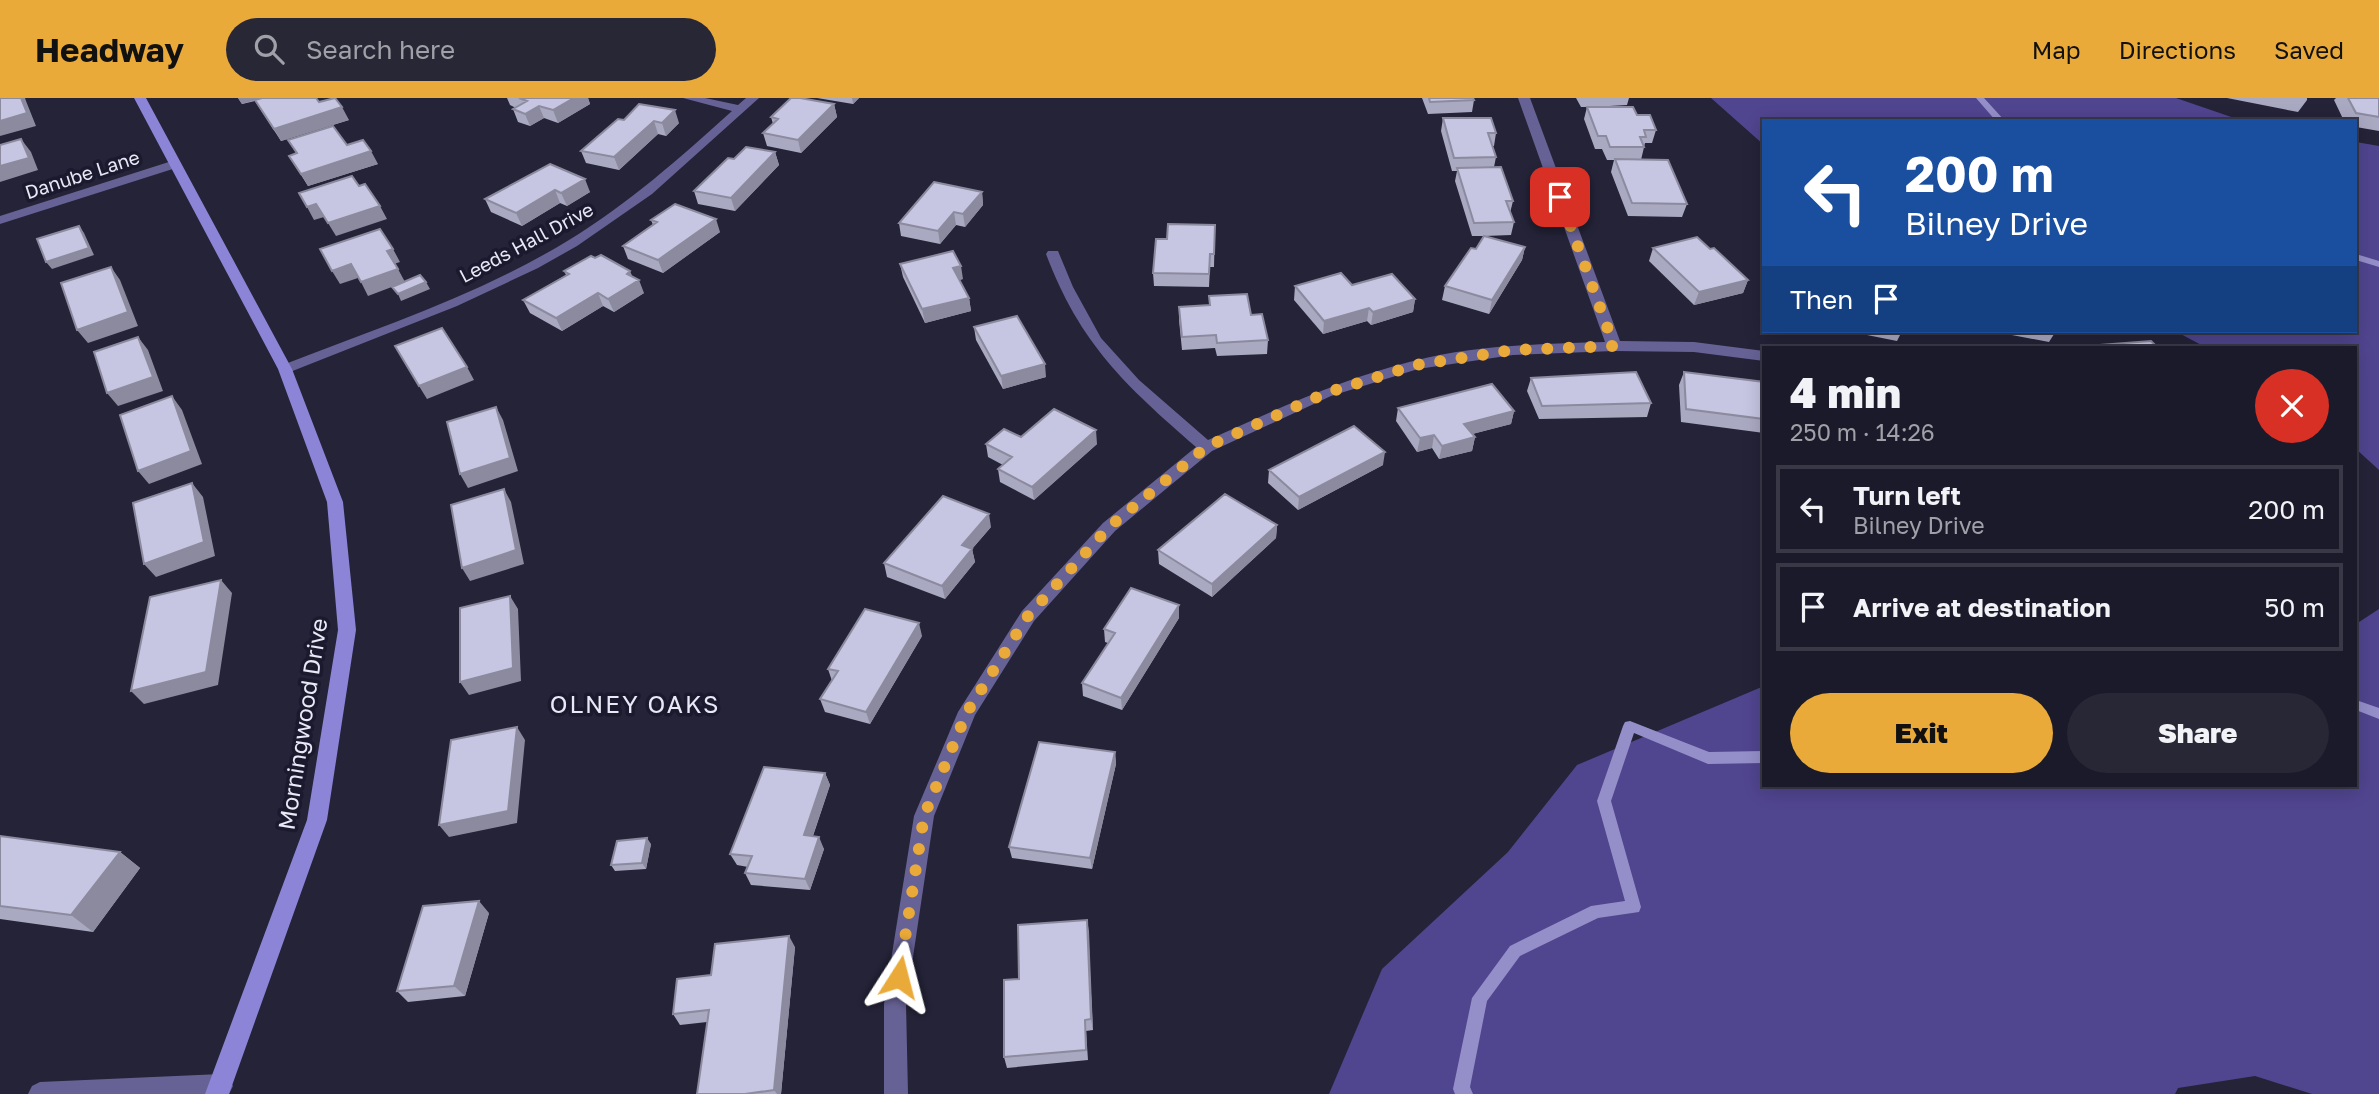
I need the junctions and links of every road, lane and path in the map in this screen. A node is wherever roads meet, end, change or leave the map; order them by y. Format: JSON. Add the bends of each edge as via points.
{"nodes":[{"id":1,"x":140,"y":98,"type":"edge"},
{"id":2,"x":689,"y":98,"type":"edge"},
{"id":3,"x":753,"y":98,"type":"edge"},
{"id":4,"x":1524,"y":98,"type":"edge"},
{"id":5,"x":740,"y":109,"type":"junction"},
{"id":6,"x":175,"y":164,"type":"junction"},
{"id":7,"x":0,"y":220,"type":"edge"},
{"id":8,"x":1053,"y":254,"type":"dead end"},
{"id":9,"x":1614,"y":346,"type":"junction"},
{"id":10,"x":1762,"y":356,"type":"edge"},
{"id":11,"x":285,"y":369,"type":"junction"},
{"id":12,"x":1206,"y":447,"type":"junction"},
{"id":13,"x":219,"y":1090,"type":"edge"},
{"id":14,"x":40,"y":1094,"type":"edge"},
{"id":15,"x":896,"y":1094,"type":"edge"}],
"edges":[{"from":1,"to":6,"type":"street","name":"Morningwood Drive"},
{"from":2,"to":5,"type":"street"},
{"from":3,"to":5,"type":"street","name":"Leeds Hall Drive"},
{"from":4,"to":9,"type":"street"},
{"from":5,"to":11,"type":"street","name":"Leeds Hall Drive","via":[[645,192],[554,253],[469,296]]},
{"from":6,"to":7,"type":"street","name":"Danube Lane"},
{"from":6,"to":11,"type":"street","name":"Morningwood Drive"},
{"from":8,"to":12,"type":"street","via":[[1063,284],[1094,340],[1121,374]]},
{"from":9,"to":10,"type":"street","via":[[1694,347]]},
{"from":9,"to":12,"type":"street","via":[[1513,350],[1416,365],[1326,393]]},
{"from":11,"to":13,"type":"street","name":"Morningwood Drive","via":[[335,502],[346,630],[317,820]]},
{"from":12,"to":15,"type":"street","via":[[1109,527],[1037,606],[967,712],[924,816],[895,1003]]},
{"from":13,"to":14,"type":"street"}]}
